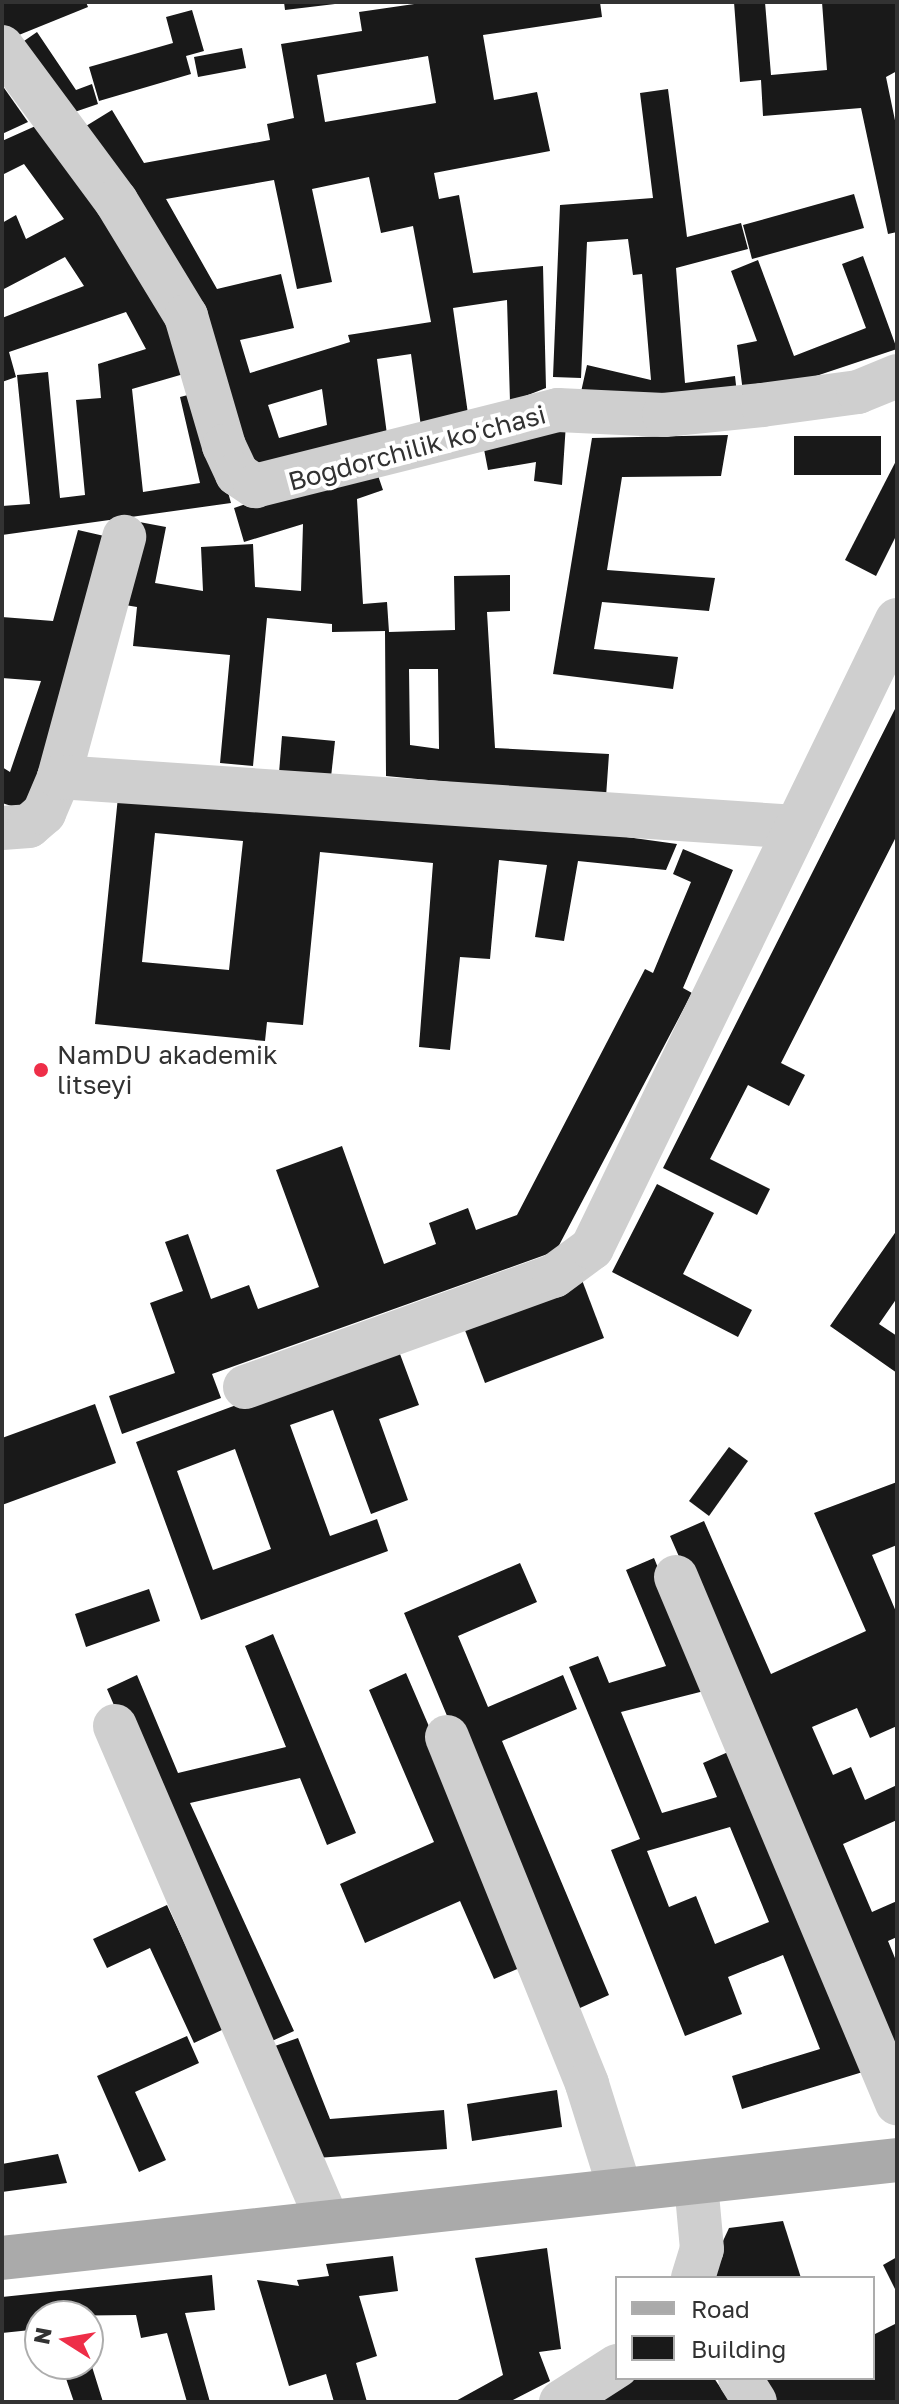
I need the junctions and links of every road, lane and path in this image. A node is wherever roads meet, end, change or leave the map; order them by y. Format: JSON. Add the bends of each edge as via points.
{"nodes":[{"id":1,"x":2,"y":47,"type":"edge"},
{"id":2,"x":897,"y":376,"type":"edge"},
{"id":3,"x":124,"y":537,"type":"dead end"},
{"id":4,"x":897,"y":620,"type":"edge"},
{"id":5,"x":59,"y":777,"type":"junction"},
{"id":6,"x":796,"y":827,"type":"junction"},
{"id":7,"x":2,"y":828,"type":"edge"},
{"id":8,"x":245,"y":1387,"type":"dead end"},
{"id":9,"x":676,"y":1577,"type":"dead end"},
{"id":10,"x":115,"y":1726,"type":"dead end"},
{"id":11,"x":447,"y":1737,"type":"dead end"},
{"id":12,"x":897,"y":2103,"type":"edge"},
{"id":13,"x":897,"y":2160,"type":"edge"},
{"id":14,"x":696,"y":2183,"type":"junction"},
{"id":15,"x":619,"y":2186,"type":"junction"},
{"id":16,"x":327,"y":2220,"type":"junction"},
{"id":17,"x":2,"y":2258,"type":"edge"},
{"id":18,"x":694,"y":2276,"type":"edge"},
{"id":19,"x":615,"y":2367,"type":"edge"},
{"id":20,"x":741,"y":2380,"type":"edge"},
{"id":21,"x":561,"y":2402,"type":"edge"},
{"id":22,"x":755,"y":2402,"type":"edge"}],
"edges":[{"from":1,"to":2,"type":"street","name":"Bogdorchilik koʻchasi","via":[[116,201],[186,316],[224,446],[237,474],[255,486],[558,410],[664,415],[858,392]]},
{"from":3,"to":5,"type":"street"},
{"from":4,"to":6,"type":"street"},
{"from":5,"to":6,"type":"street"},
{"from":5,"to":7,"type":"street","via":[[44,813],[29,826]]},
{"from":6,"to":8,"type":"street","via":[[592,1248],[554,1276]]},
{"from":9,"to":12,"type":"street"},
{"from":10,"to":16,"type":"street"},
{"from":11,"to":15,"type":"street","via":[[587,2084]]},
{"from":13,"to":14,"type":"main road"},
{"from":14,"to":15,"type":"main road"},
{"from":14,"to":18,"type":"street","via":[[702,2249]]},
{"from":15,"to":16,"type":"main road"},
{"from":16,"to":17,"type":"main road"},
{"from":19,"to":21,"type":"street"},
{"from":20,"to":22,"type":"street"}]}
